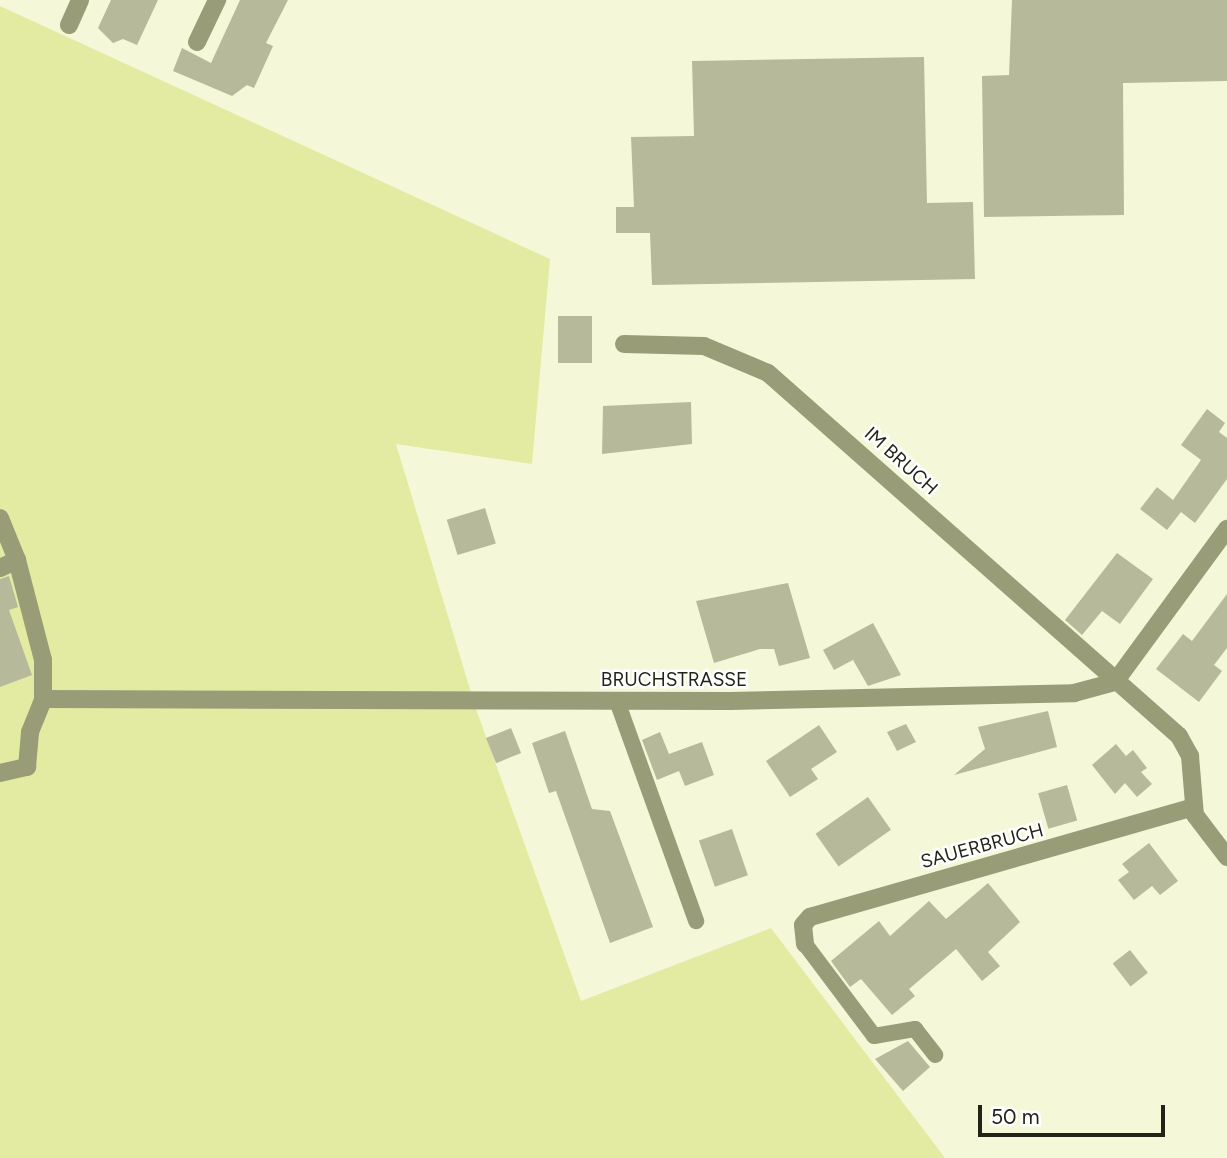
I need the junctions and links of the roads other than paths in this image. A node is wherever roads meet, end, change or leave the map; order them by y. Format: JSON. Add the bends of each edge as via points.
{"nodes":[{"id":1,"x":80,"y":0,"type":"edge"},
{"id":2,"x":217,"y":0,"type":"edge"},
{"id":3,"x":69,"y":25,"type":"dead end"},
{"id":4,"x":197,"y":42,"type":"dead end"},
{"id":5,"x":624,"y":344,"type":"dead end"},
{"id":6,"x":0,"y":518,"type":"edge"},
{"id":7,"x":1227,"y":529,"type":"edge"},
{"id":8,"x":17,"y":560,"type":"junction"},
{"id":9,"x":0,"y":568,"type":"edge"},
{"id":10,"x":1115,"y":682,"type":"junction"},
{"id":11,"x":43,"y":699,"type":"junction"},
{"id":12,"x":617,"y":701,"type":"junction"},
{"id":13,"x":0,"y":773,"type":"edge"},
{"id":14,"x":1193,"y":807,"type":"junction"},
{"id":15,"x":1227,"y":857,"type":"edge"},
{"id":16,"x":696,"y":920,"type":"dead end"},
{"id":17,"x":805,"y":944,"type":"joint"},
{"id":18,"x":935,"y":1055,"type":"dead end"}],
"edges":[{"from":1,"to":3,"type":"street"},
{"from":2,"to":4,"type":"street"},
{"from":5,"to":10,"type":"street","name":"IM BRUCH","via":[[704,346],[768,373]]},
{"from":6,"to":8,"type":"street"},
{"from":7,"to":10,"type":"street"},
{"from":8,"to":9,"type":"street"},
{"from":8,"to":11,"type":"street","via":[[43,660]]},
{"from":10,"to":12,"type":"street","name":"BRUCHSTRASSE","via":[[1074,693]]},
{"from":10,"to":14,"type":"street","via":[[1179,736],[1190,756]]},
{"from":11,"to":12,"type":"street","name":"BRUCHSTRASSE"},
{"from":11,"to":13,"type":"street","via":[[30,732],[27,767]]},
{"from":12,"to":16,"type":"lane"},
{"from":14,"to":15,"type":"street"},
{"from":14,"to":17,"type":"street","name":"SAUERBRUCH","via":[[810,917],[803,925]]},
{"from":17,"to":18,"type":"lane","via":[[874,1036],[915,1029]]}]}
